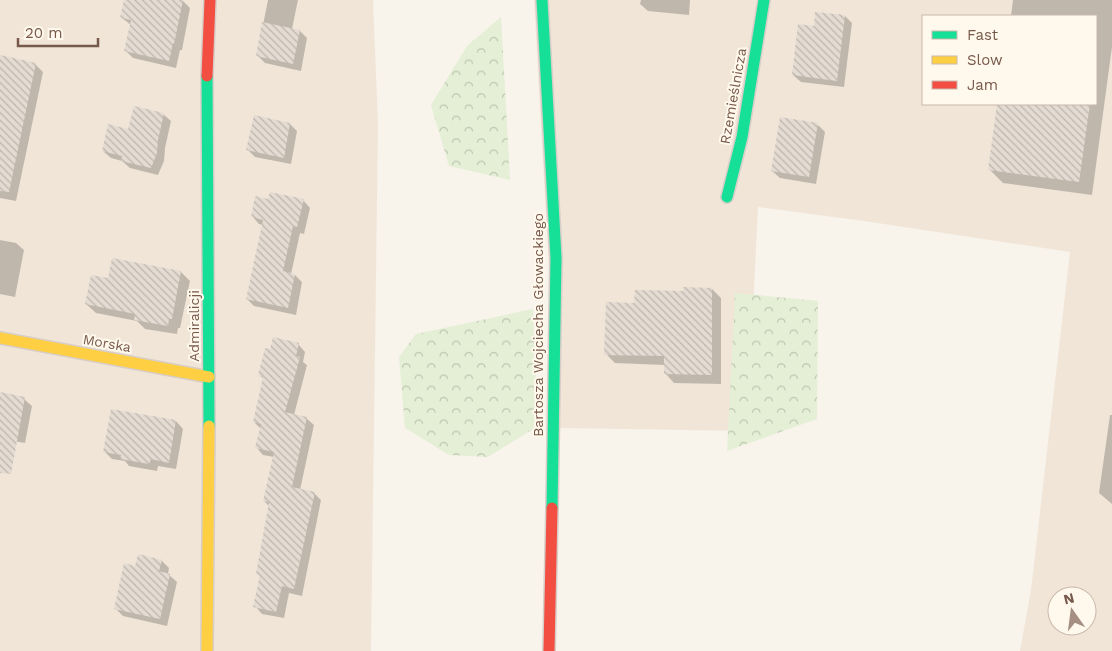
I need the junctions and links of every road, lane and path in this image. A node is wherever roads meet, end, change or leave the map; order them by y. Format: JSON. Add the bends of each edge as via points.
{"nodes":[{"id":1,"x":210,"y":0,"type":"edge"},
{"id":2,"x":542,"y":0,"type":"edge"},
{"id":3,"x":764,"y":0,"type":"edge"},
{"id":4,"x":727,"y":197,"type":"dead end"},
{"id":5,"x":0,"y":338,"type":"edge"},
{"id":6,"x":209,"y":377,"type":"junction"},
{"id":7,"x":208,"y":651,"type":"edge"},
{"id":8,"x":549,"y":651,"type":"edge"}],
"edges":[{"from":1,"to":6,"type":"street","name":"Admiralicji","via":[[207,83]]},
{"from":2,"to":8,"type":"street","name":"Bartosza Wojciecha Głowackiego","via":[[556,258]]},
{"from":3,"to":4,"type":"street","name":"Rzemieślnicza","via":[[742,137]]},
{"from":5,"to":6,"type":"street","name":"Morska"},
{"from":6,"to":7,"type":"street","name":"Admiralicji"}]}
